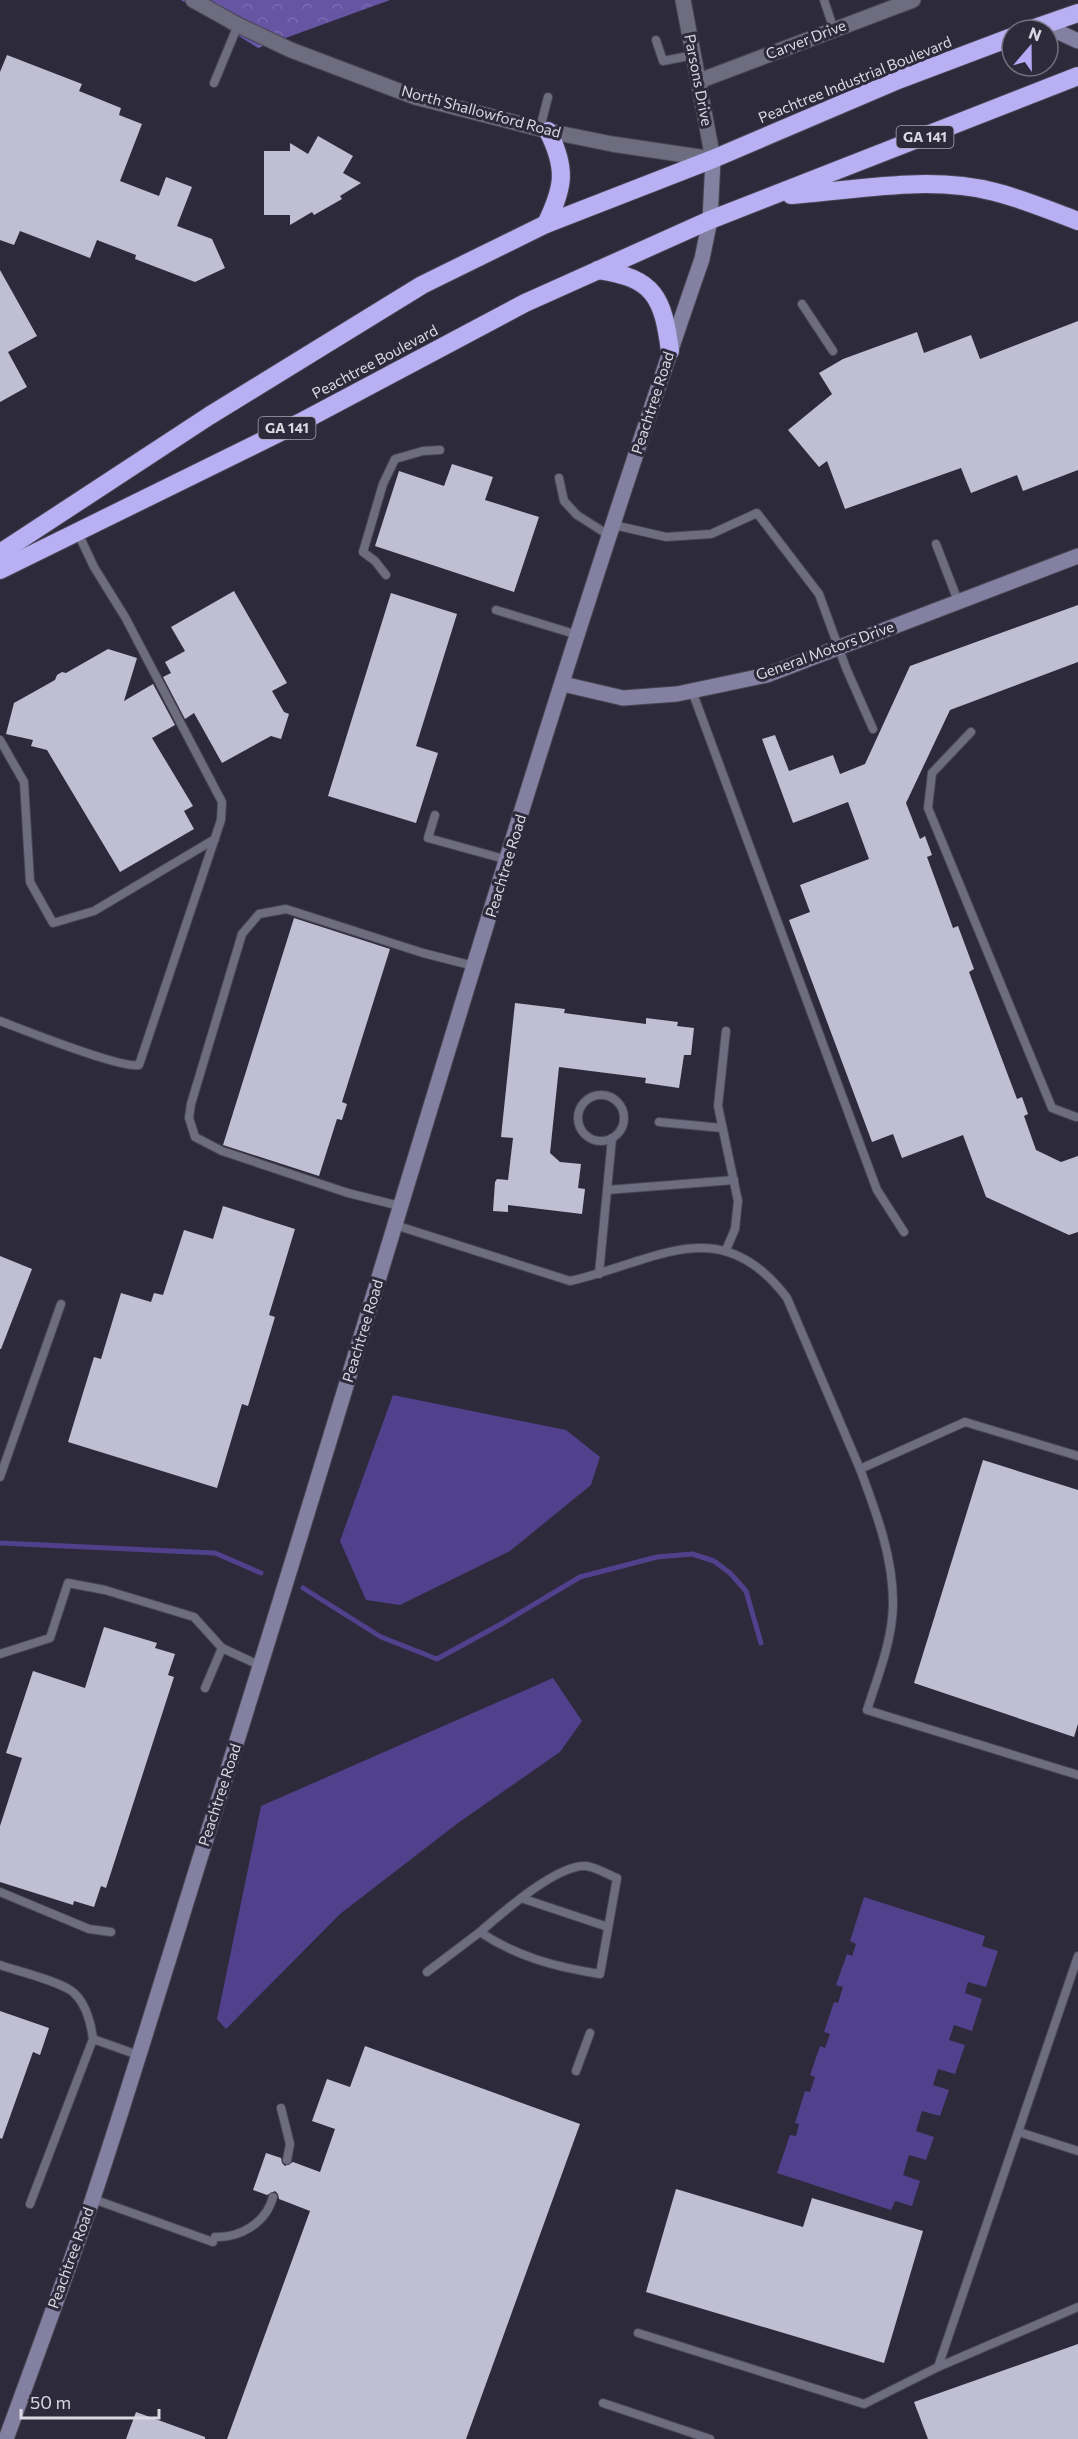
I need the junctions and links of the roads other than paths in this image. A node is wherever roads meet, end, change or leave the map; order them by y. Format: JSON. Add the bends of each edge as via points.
{"nodes":[{"id":1,"x":193,"y":0,"type":"edge"},
{"id":2,"x":683,"y":0,"type":"edge"},
{"id":3,"x":824,"y":0,"type":"edge"},
{"id":4,"x":913,"y":0,"type":"edge"},
{"id":5,"x":1078,"y":13,"type":"edge"},
{"id":6,"x":1060,"y":19,"type":"edge"},
{"id":7,"x":238,"y":25,"type":"junction"},
{"id":8,"x":834,"y":30,"type":"junction"},
{"id":9,"x":1060,"y":35,"type":"edge"},
{"id":10,"x":656,"y":40,"type":"dead end"},
{"id":11,"x":1078,"y":41,"type":"edge"},
{"id":12,"x":1000,"y":42,"type":"edge"},
{"id":13,"x":694,"y":55,"type":"junction"},
{"id":14,"x":1078,"y":76,"type":"edge"},
{"id":15,"x":699,"y":81,"type":"junction"},
{"id":16,"x":214,"y":83,"type":"dead end"},
{"id":17,"x":548,"y":97,"type":"dead end"},
{"id":18,"x":544,"y":130,"type":"junction"},
{"id":19,"x":713,"y":159,"type":"junction"},
{"id":20,"x":772,"y":197,"type":"junction"},
{"id":21,"x":710,"y":220,"type":"junction"},
{"id":22,"x":1078,"y":221,"type":"edge"},
{"id":23,"x":546,"y":224,"type":"junction"},
{"id":24,"x":598,"y":270,"type":"junction"},
{"id":25,"x":802,"y":304,"type":"dead end"},
{"id":26,"x":670,"y":351,"type":"junction"},
{"id":27,"x":833,"y":351,"type":"dead end"},
{"id":28,"x":440,"y":450,"type":"dead end"},
{"id":29,"x":559,"y":478,"type":"dead end"},
{"id":30,"x":612,"y":530,"type":"junction"},
{"id":31,"x":77,"y":531,"type":"junction"},
{"id":32,"x":936,"y":544,"type":"dead end"},
{"id":33,"x":0,"y":553,"type":"edge"},
{"id":34,"x":1078,"y":556,"type":"edge"},
{"id":35,"x":0,"y":570,"type":"edge"},
{"id":36,"x":386,"y":575,"type":"dead end"},
{"id":37,"x":958,"y":601,"type":"junction"},
{"id":38,"x":496,"y":610,"type":"dead end"},
{"id":39,"x":578,"y":634,"type":"junction"},
{"id":40,"x":839,"y":646,"type":"junction"},
{"id":41,"x":563,"y":684,"type":"junction"},
{"id":42,"x":692,"y":691,"type":"junction"},
{"id":43,"x":873,"y":729,"type":"dead end"},
{"id":44,"x":971,"y":732,"type":"dead end"},
{"id":45,"x":0,"y":740,"type":"edge"},
{"id":46,"x":435,"y":814,"type":"dead end"},
{"id":47,"x":215,"y":839,"type":"junction"},
{"id":48,"x":507,"y":860,"type":"junction"},
{"id":49,"x":474,"y":966,"type":"junction"},
{"id":50,"x":0,"y":1021,"type":"edge"},
{"id":51,"x":726,"y":1031,"type":"dead end"},
{"id":52,"x":1076,"y":1117,"type":"dead end"},
{"id":53,"x":659,"y":1122,"type":"dead end"},
{"id":54,"x":722,"y":1128,"type":"junction"},
{"id":55,"x":612,"y":1138,"type":"junction"},
{"id":56,"x":734,"y":1180,"type":"junction"},
{"id":57,"x":607,"y":1190,"type":"junction"},
{"id":58,"x":400,"y":1206,"type":"junction"},
{"id":59,"x":395,"y":1225,"type":"junction"},
{"id":60,"x":904,"y":1232,"type":"dead end"},
{"id":61,"x":726,"y":1250,"type":"junction"},
{"id":62,"x":599,"y":1274,"type":"junction"},
{"id":63,"x":62,"y":1304,"type":"dead end"},
{"id":64,"x":1078,"y":1456,"type":"edge"},
{"id":65,"x":860,"y":1469,"type":"junction"},
{"id":66,"x":0,"y":1477,"type":"edge"},
{"id":67,"x":222,"y":1648,"type":"junction"},
{"id":68,"x":0,"y":1654,"type":"edge"},
{"id":69,"x":261,"y":1666,"type":"junction"},
{"id":70,"x":205,"y":1688,"type":"dead end"},
{"id":71,"x":1078,"y":1775,"type":"edge"},
{"id":72,"x":0,"y":1892,"type":"edge"},
{"id":73,"x":521,"y":1898,"type":"junction"},
{"id":74,"x":608,"y":1928,"type":"junction"},
{"id":75,"x":111,"y":1932,"type":"dead end"},
{"id":76,"x":480,"y":1932,"type":"junction"},
{"id":77,"x":1078,"y":1956,"type":"edge"},
{"id":78,"x":0,"y":1965,"type":"edge"},
{"id":79,"x":427,"y":1972,"type":"dead end"},
{"id":80,"x":590,"y":2033,"type":"dead end"},
{"id":81,"x":93,"y":2039,"type":"junction"},
{"id":82,"x":138,"y":2055,"type":"junction"},
{"id":83,"x":576,"y":2070,"type":"dead end"},
{"id":84,"x":281,"y":2108,"type":"dead end"},
{"id":85,"x":1019,"y":2132,"type":"junction"},
{"id":86,"x":1078,"y":2151,"type":"edge"},
{"id":87,"x":287,"y":2160,"type":"dead end"},
{"id":88,"x":273,"y":2197,"type":"dead end"},
{"id":89,"x":92,"y":2199,"type":"junction"},
{"id":90,"x":30,"y":2204,"type":"dead end"},
{"id":91,"x":1078,"y":2307,"type":"edge"},
{"id":92,"x":638,"y":2333,"type":"dead end"},
{"id":93,"x":938,"y":2367,"type":"junction"},
{"id":94,"x":603,"y":2403,"type":"dead end"},
{"id":95,"x":6,"y":2439,"type":"edge"},
{"id":96,"x":710,"y":2439,"type":"edge"}],
"edges":[{"from":1,"to":7,"type":"street","name":"North Shallowford Road"},
{"from":2,"to":13,"type":"street","name":"Parsons Drive"},
{"from":3,"to":8,"type":"lane"},
{"from":4,"to":8,"type":"street","name":"Carver Drive"},
{"from":5,"to":6,"type":"highway"},
{"from":7,"to":16,"type":"lane"},
{"from":7,"to":18,"type":"street","name":"North Shallowford Road","via":[[291,50],[415,97]]},
{"from":8,"to":15,"type":"street","name":"Carver Drive"},
{"from":9,"to":11,"type":"street"},
{"from":10,"to":13,"type":"lane","via":[[663,61]]},
{"from":12,"to":19,"type":"highway","name":"Peachtree Industrial Boulevard","via":[[898,80]]},
{"from":13,"to":15,"type":"street","name":"Parsons Drive"},
{"from":14,"to":20,"type":"highway","number":"GA 141"},
{"from":15,"to":19,"type":"street","name":"Parsons Drive"},
{"from":17,"to":18,"type":"lane"},
{"from":18,"to":19,"type":"street","name":"North Shallowford Road"},
{"from":18,"to":23,"type":"highway","via":[[558,151],[562,171],[557,202]]},
{"from":19,"to":21,"type":"street","name":"Peachtree Road"},
{"from":19,"to":23,"type":"highway"},
{"from":20,"to":21,"type":"highway","name":"Peachtree Boulevard","number":"GA 141"},
{"from":20,"to":22,"type":"highway","via":[[950,185],[995,192]]},
{"from":21,"to":24,"type":"highway","name":"Peachtree Boulevard","number":"GA 141"},
{"from":21,"to":26,"type":"street","name":"Peachtree Road","via":[[702,260]]},
{"from":23,"to":33,"type":"highway","via":[[422,285],[209,416]]},
{"from":24,"to":26,"type":"highway","via":[[627,276],[652,292],[663,309]]},
{"from":24,"to":31,"type":"highway","name":"Peachtree Boulevard","number":"GA 141","via":[[525,303],[303,421]]},
{"from":25,"to":27,"type":"lane"},
{"from":26,"to":30,"type":"street","name":"Peachtree Road"},
{"from":28,"to":36,"type":"lane","via":[[423,450],[395,459],[383,484],[363,552]]},
{"from":29,"to":30,"type":"lane","via":[[564,501],[577,515]]},
{"from":30,"to":39,"type":"street","name":"Peachtree Road"},
{"from":30,"to":40,"type":"lane","via":[[666,537],[711,534],[757,513],[819,594]]},
{"from":31,"to":35,"type":"highway","name":"Peachtree Boulevard","number":"GA 141"},
{"from":31,"to":47,"type":"lane","via":[[222,802]]},
{"from":32,"to":37,"type":"lane"},
{"from":34,"to":37,"type":"street","name":"General Motors Drive"},
{"from":37,"to":40,"type":"street","name":"General Motors Drive"},
{"from":38,"to":39,"type":"lane"},
{"from":39,"to":41,"type":"street","name":"Peachtree Road"},
{"from":40,"to":42,"type":"street","name":"General Motors Drive","via":[[766,675]]},
{"from":40,"to":43,"type":"lane"},
{"from":41,"to":42,"type":"street","name":"General Motors Drive","via":[[623,698]]},
{"from":41,"to":48,"type":"street","name":"Peachtree Road"},
{"from":42,"to":60,"type":"lane","via":[[877,1190]]},
{"from":44,"to":52,"type":"lane","via":[[932,773],[928,808],[1052,1108]]},
{"from":45,"to":47,"type":"lane","via":[[24,782],[30,882],[53,923],[94,911]]},
{"from":46,"to":48,"type":"lane","via":[[428,838]]},
{"from":47,"to":50,"type":"lane","via":[[139,1065],[131,1067],[101,1058]]},
{"from":48,"to":49,"type":"street","name":"Peachtree Road"},
{"from":49,"to":58,"type":"street","name":"Peachtree Road"},
{"from":49,"to":58,"type":"lane","via":[[286,909],[259,914],[242,934],[191,1104],[189,1118],[195,1137],[222,1151]]},
{"from":51,"to":54,"type":"lane","via":[[717,1106]]},
{"from":53,"to":54,"type":"lane"},
{"from":54,"to":56,"type":"lane"},
{"from":55,"to":55,"type":"lane","via":[[622,1128],[621,1107],[610,1097],[595,1096],[579,1112],[580,1127],[597,1141]]},
{"from":55,"to":57,"type":"lane"},
{"from":56,"to":57,"type":"lane"},
{"from":56,"to":61,"type":"lane","via":[[738,1201],[735,1228]]},
{"from":57,"to":62,"type":"lane"},
{"from":58,"to":59,"type":"street","name":"Peachtree Road"},
{"from":59,"to":62,"type":"lane","via":[[570,1281]]},
{"from":59,"to":69,"type":"street","name":"Peachtree Road"},
{"from":61,"to":62,"type":"lane","via":[[672,1250]]},
{"from":61,"to":65,"type":"lane","via":[[772,1279],[787,1298]]},
{"from":63,"to":66,"type":"lane"},
{"from":64,"to":65,"type":"lane","via":[[964,1422]]},
{"from":65,"to":71,"type":"lane","via":[[885,1539],[893,1603],[887,1646],[867,1710]]},
{"from":67,"to":68,"type":"lane","via":[[194,1617],[68,1583],[50,1638]]},
{"from":67,"to":69,"type":"lane"},
{"from":67,"to":70,"type":"lane"},
{"from":69,"to":82,"type":"street","name":"Peachtree Road"},
{"from":72,"to":75,"type":"lane","via":[[89,1929]]},
{"from":73,"to":74,"type":"lane"},
{"from":73,"to":74,"type":"lane","via":[[559,1874],[586,1866],[617,1878]]},
{"from":73,"to":76,"type":"lane"},
{"from":74,"to":76,"type":"lane","via":[[600,1974],[557,1967],[500,1945]]},
{"from":76,"to":79,"type":"lane"},
{"from":77,"to":85,"type":"lane"},
{"from":78,"to":81,"type":"lane","via":[[74,1993],[91,2023]]},
{"from":80,"to":83,"type":"lane"},
{"from":81,"to":82,"type":"lane"},
{"from":81,"to":90,"type":"lane"},
{"from":82,"to":89,"type":"street","name":"Peachtree Road"},
{"from":84,"to":87,"type":"lane","via":[[290,2144]]},
{"from":85,"to":86,"type":"lane"},
{"from":85,"to":93,"type":"lane"},
{"from":88,"to":89,"type":"lane","via":[[256,2224],[231,2238],[214,2240]]},
{"from":89,"to":95,"type":"street","name":"Peachtree Road"},
{"from":91,"to":93,"type":"lane"},
{"from":92,"to":93,"type":"lane","via":[[864,2404]]},
{"from":94,"to":96,"type":"lane"}]}
